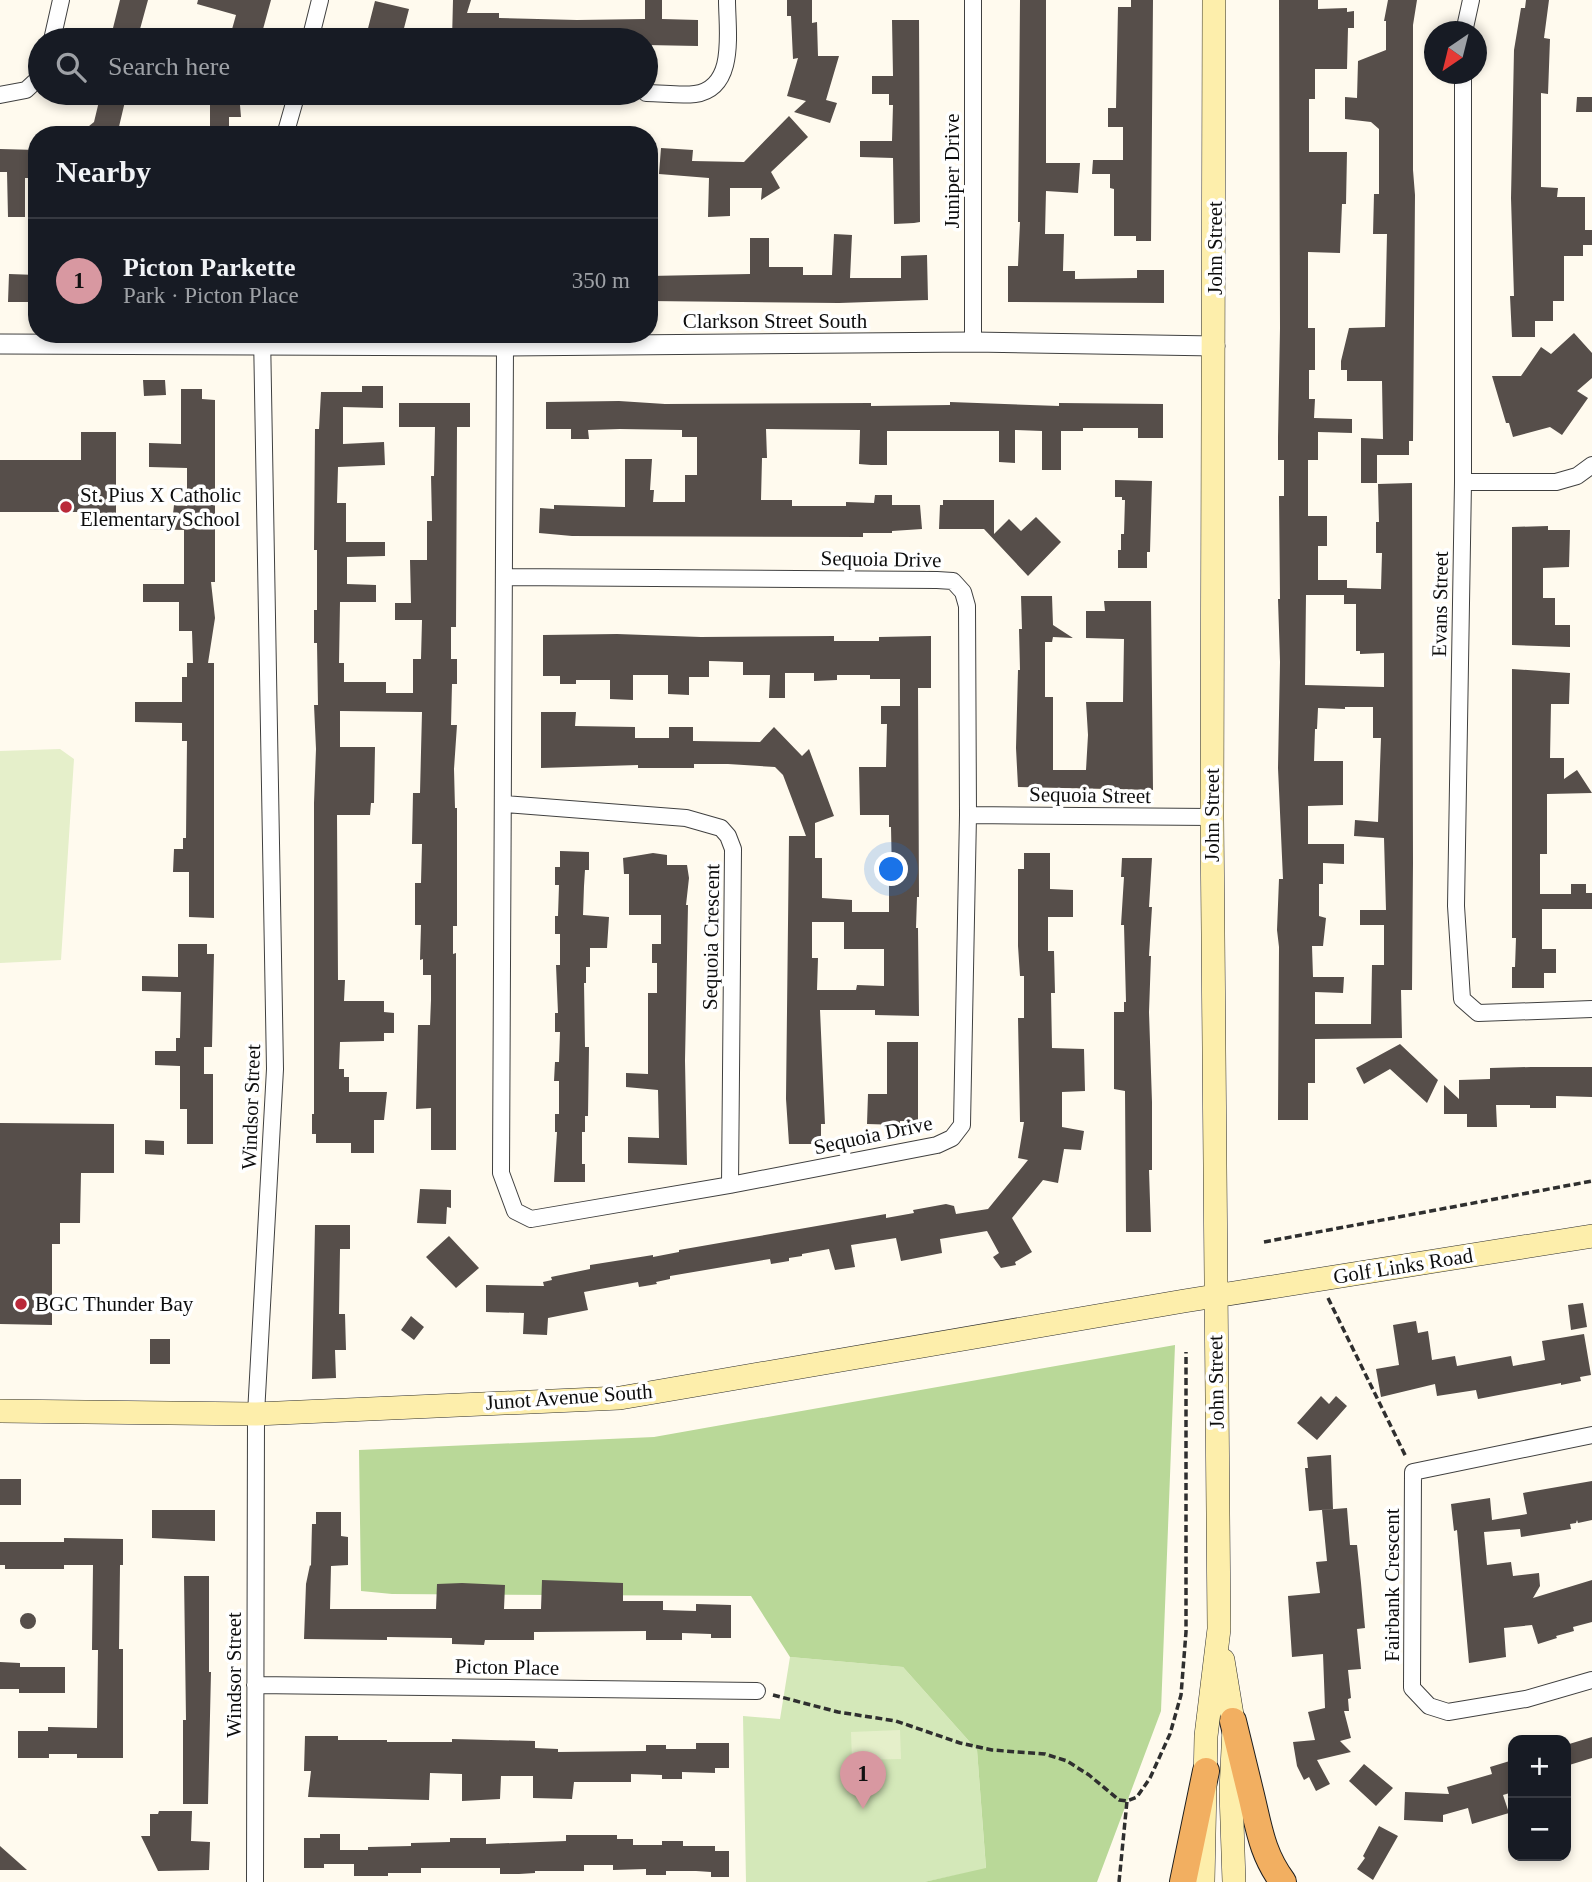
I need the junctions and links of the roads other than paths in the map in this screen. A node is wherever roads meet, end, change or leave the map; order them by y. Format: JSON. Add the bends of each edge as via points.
{"nodes":[{"id":1,"x":61,"y":0,"type":"edge"},
{"id":2,"x":320,"y":0,"type":"edge"},
{"id":3,"x":727,"y":0,"type":"edge"},
{"id":4,"x":973,"y":0,"type":"edge"},
{"id":5,"x":1214,"y":0,"type":"edge"},
{"id":6,"x":1471,"y":0,"type":"edge"},
{"id":7,"x":1466,"y":21,"type":"edge"},
{"id":8,"x":55,"y":28,"type":"edge"},
{"id":9,"x":313,"y":28,"type":"edge"},
{"id":10,"x":1463,"y":84,"type":"edge"},
{"id":11,"x":28,"y":88,"type":"edge"},
{"id":12,"x":658,"y":93,"type":"edge"},
{"id":13,"x":0,"y":95,"type":"edge"},
{"id":14,"x":293,"y":105,"type":"edge"},
{"id":15,"x":287,"y":126,"type":"edge"},
{"id":16,"x":973,"y":342,"type":"junction"},
{"id":17,"x":52,"y":343,"type":"edge"},
{"id":18,"x":262,"y":343,"type":"edge"},
{"id":19,"x":401,"y":343,"type":"edge"},
{"id":20,"x":0,"y":344,"type":"edge"},
{"id":21,"x":505,"y":346,"type":"junction"},
{"id":22,"x":1215,"y":346,"type":"junction"},
{"id":23,"x":1592,"y":465,"type":"edge"},
{"id":24,"x":1463,"y":482,"type":"junction"},
{"id":25,"x":504,"y":577,"type":"junction"},
{"id":26,"x":504,"y":804,"type":"junction"},
{"id":27,"x":968,"y":815,"type":"junction"},
{"id":28,"x":1212,"y":817,"type":"junction"},
{"id":29,"x":1592,"y":1009,"type":"edge"},
{"id":30,"x":730,"y":1185,"type":"junction"},
{"id":31,"x":1592,"y":1236,"type":"edge"},
{"id":32,"x":1215,"y":1297,"type":"junction"},
{"id":33,"x":0,"y":1411,"type":"edge"},
{"id":34,"x":256,"y":1414,"type":"junction"},
{"id":35,"x":1592,"y":1435,"type":"edge"},
{"id":36,"x":1219,"y":1629,"type":"junction"},
{"id":37,"x":1592,"y":1681,"type":"edge"},
{"id":38,"x":255,"y":1685,"type":"junction"},
{"id":39,"x":757,"y":1691,"type":"road end"},
{"id":40,"x":1233,"y":1721,"type":"junction"},
{"id":41,"x":1206,"y":1771,"type":"junction"},
{"id":42,"x":255,"y":1882,"type":"edge"},
{"id":43,"x":1183,"y":1882,"type":"edge"},
{"id":44,"x":1203,"y":1882,"type":"edge"},
{"id":45,"x":1234,"y":1882,"type":"edge"},
{"id":46,"x":1283,"y":1882,"type":"edge"}],
"edges":[{"from":1,"to":8,"type":"street"},
{"from":2,"to":9,"type":"street"},
{"from":3,"to":12,"type":"street","via":[[726,65],[720,79],[710,90],[695,94]]},
{"from":4,"to":16,"type":"street","name":"Juniper Drive"},
{"from":5,"to":22,"type":"main road","name":"John Street"},
{"from":6,"to":7,"type":"street"},
{"from":10,"to":24,"type":"street","name":"Evans Street"},
{"from":11,"to":13,"type":"street"},
{"from":14,"to":15,"type":"street"},
{"from":16,"to":21,"type":"street","name":"Clarkson Street South"},
{"from":16,"to":22,"type":"street","name":"Clarkson Street South"},
{"from":17,"to":20,"type":"street","name":"Clarkson Street South"},
{"from":18,"to":34,"type":"street","name":"Windsor Street","via":[[275,1069]]},
{"from":19,"to":21,"type":"street","name":"Clarkson Street South"},
{"from":21,"to":25,"type":"street","name":"Sequoia Drive"},
{"from":22,"to":28,"type":"main road","name":"John Street"},
{"from":23,"to":24,"type":"street","via":[[1577,476],[1556,482]]},
{"from":24,"to":29,"type":"street","name":"Evans Street","via":[[1456,906],[1462,999],[1478,1013]]},
{"from":25,"to":26,"type":"street","name":"Sequoia Drive"},
{"from":25,"to":27,"type":"street","name":"Sequoia Drive","via":[[953,582],[963,592],[967,606]]},
{"from":26,"to":30,"type":"street","name":"Sequoia Crescent","via":[[686,818],[721,828],[728,836],[733,849]]},
{"from":26,"to":30,"type":"street","name":"Sequoia Drive","via":[[501,1173],[515,1211],[531,1219]]},
{"from":27,"to":28,"type":"street","name":"Sequoia Street"},
{"from":27,"to":30,"type":"street","name":"Sequoia Drive","via":[[962,1125],[952,1138],[937,1145]]},
{"from":28,"to":32,"type":"main road","name":"John Street"},
{"from":31,"to":32,"type":"main road","name":"Golf Links Road"},
{"from":32,"to":34,"type":"main road","name":"Junot Avenue South","via":[[620,1398]]},
{"from":32,"to":36,"type":"main road","name":"John Street"},
{"from":33,"to":34,"type":"main road","name":"Junot Avenue South"},
{"from":34,"to":38,"type":"street","name":"Windsor Street"},
{"from":35,"to":37,"type":"street","name":"Fairbank Crescent","via":[[1413,1472],[1412,1688],[1429,1706],[1448,1712],[1526,1699]]},
{"from":36,"to":40,"type":"main road","name":"John Street"},
{"from":36,"to":41,"type":"main road","name":"John Street"},
{"from":38,"to":39,"type":"street","name":"Picton Place"},
{"from":38,"to":42,"type":"street","name":"Windsor Street"},
{"from":40,"to":45,"type":"main road","name":"John Street"},
{"from":40,"to":46,"type":"highway","via":[[1259,1836]]},
{"from":41,"to":43,"type":"highway"},
{"from":41,"to":44,"type":"main road","name":"John Street"}]}
